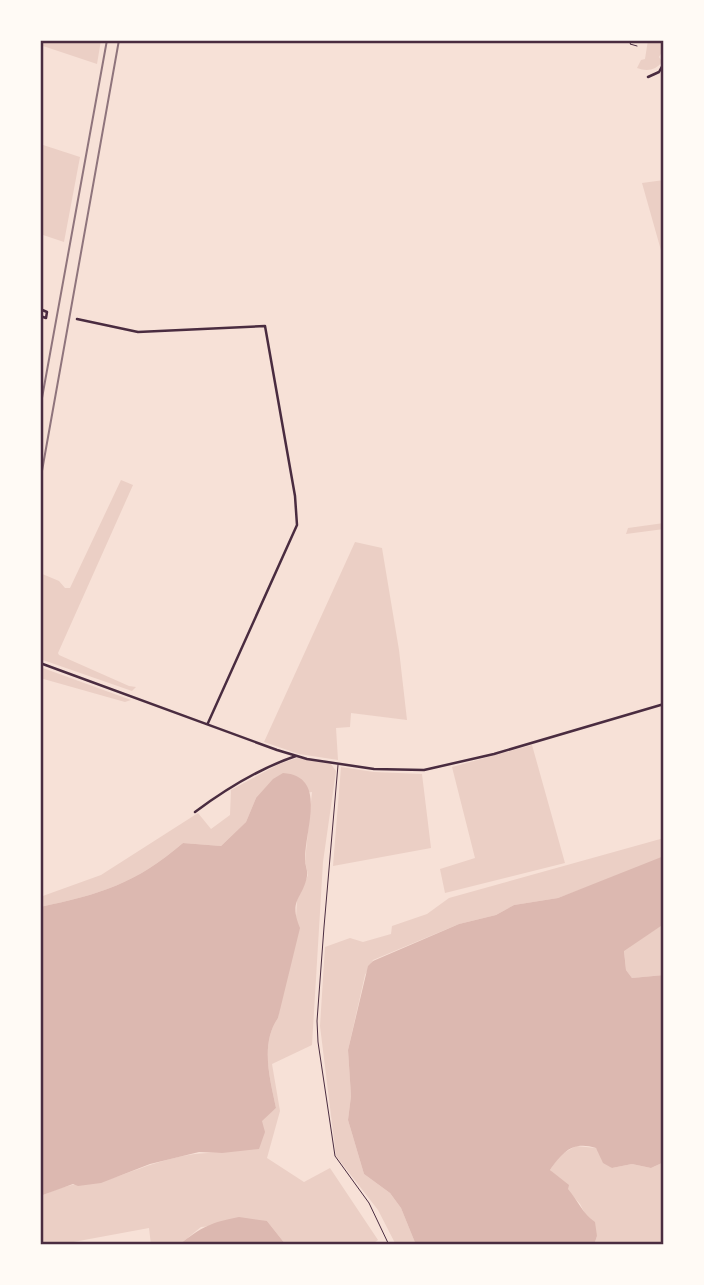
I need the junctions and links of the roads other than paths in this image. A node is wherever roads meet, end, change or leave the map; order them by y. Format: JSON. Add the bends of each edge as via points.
{"nodes":[{"id":1,"x":664,"y":63,"type":"edge"},
{"id":2,"x":648,"y":77,"type":"dead end"},
{"id":3,"x":40,"y":309,"type":"edge"},
{"id":4,"x":40,"y":316,"type":"edge"},
{"id":5,"x":77,"y":319,"type":"dead end"},
{"id":6,"x":40,"y":663,"type":"edge"},
{"id":7,"x":664,"y":704,"type":"edge"},
{"id":8,"x":207,"y":724,"type":"junction"},
{"id":9,"x":277,"y":750,"type":"junction"},
{"id":10,"x":296,"y":757,"type":"junction"},
{"id":11,"x":278,"y":762,"type":"junction"},
{"id":12,"x":338,"y":763,"type":"junction"},
{"id":13,"x":195,"y":811,"type":"dead end"},
{"id":14,"x":390,"y":1245,"type":"edge"}],
"edges":[{"from":1,"to":2,"type":"street"},
{"from":3,"to":4,"type":"street","via":[[47,312],[46,318]]},
{"from":5,"to":8,"type":"street","via":[[138,332],[265,326],[297,525]]},
{"from":6,"to":8,"type":"street"},
{"from":7,"to":12,"type":"street","via":[[424,770]]},
{"from":8,"to":9,"type":"street"},
{"from":9,"to":10,"type":"street"},
{"from":9,"to":11,"type":"street"},
{"from":10,"to":11,"type":"street"},
{"from":10,"to":12,"type":"street"},
{"from":11,"to":13,"type":"street"},
{"from":12,"to":14,"type":"lane","via":[[318,1042],[334,1156],[369,1203]]}]}
